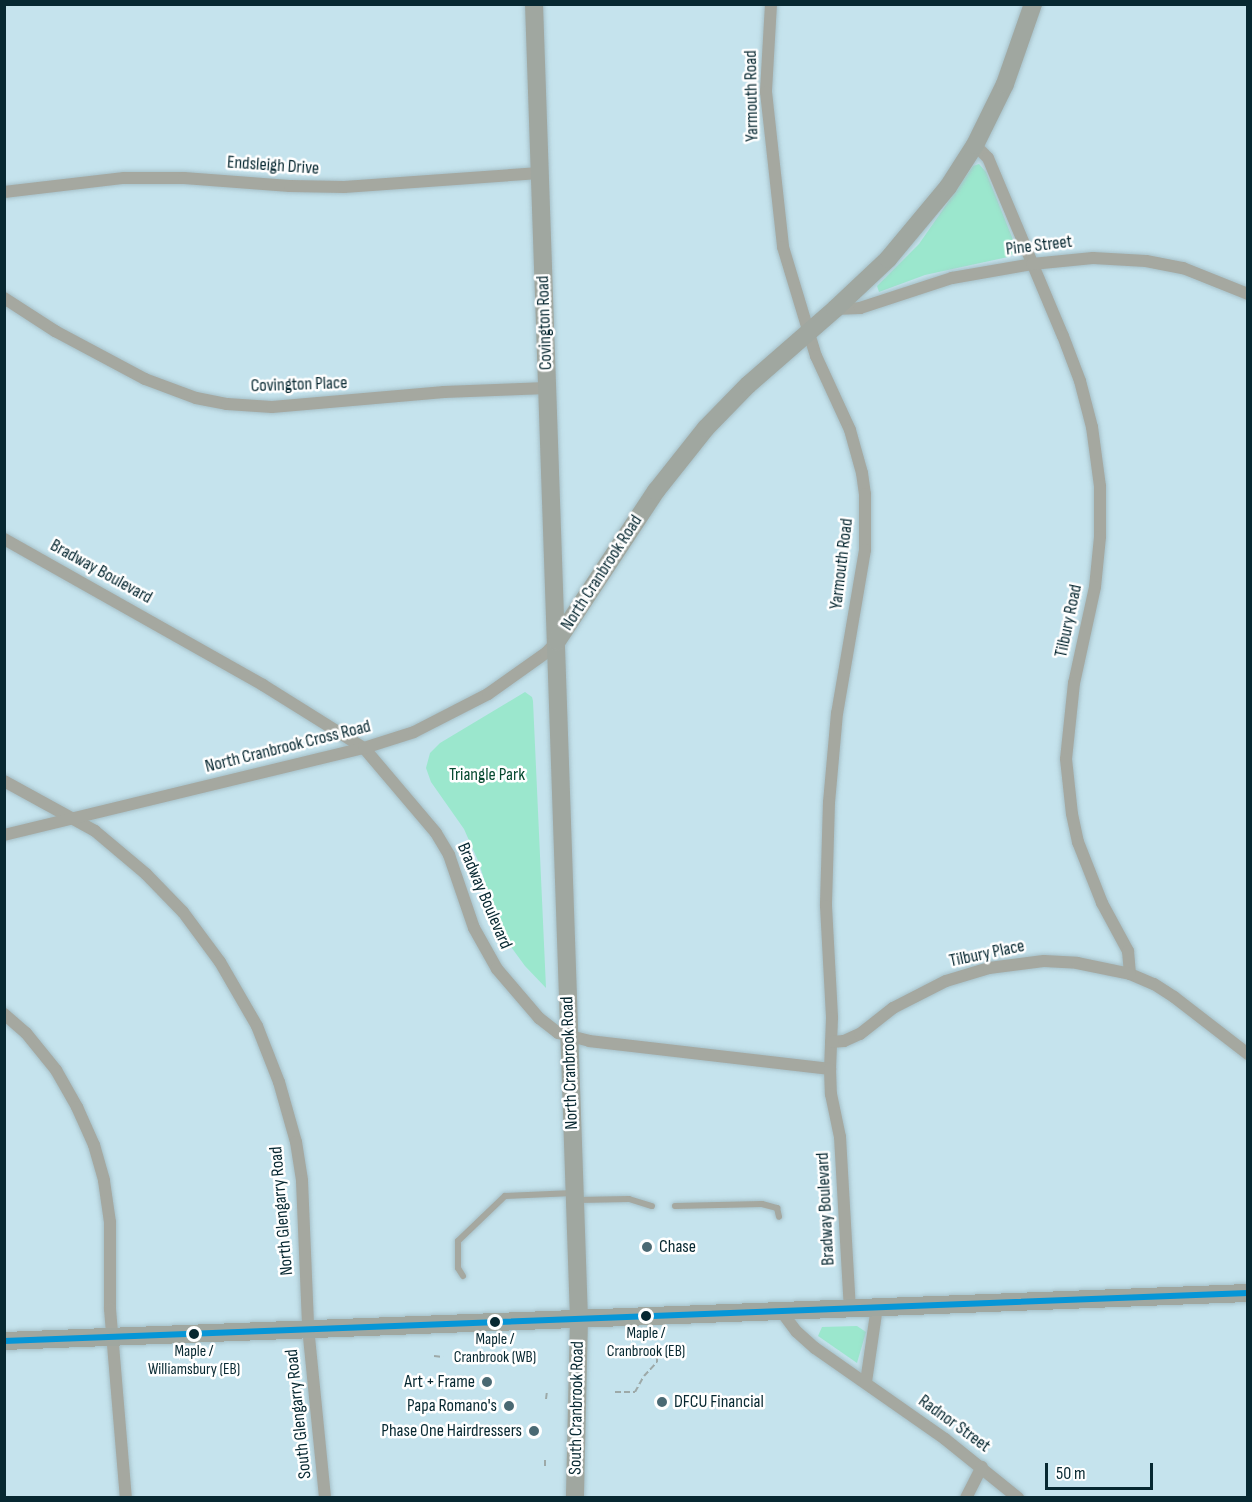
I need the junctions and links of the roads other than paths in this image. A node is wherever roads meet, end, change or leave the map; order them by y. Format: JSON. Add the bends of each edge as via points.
{"nodes":[{"id":1,"x":534,"y":4,"type":"edge"},
{"id":2,"x":771,"y":4,"type":"edge"},
{"id":3,"x":1033,"y":4,"type":"edge"},
{"id":4,"x":975,"y":145,"type":"junction"},
{"id":5,"x":540,"y":173,"type":"junction"},
{"id":6,"x":4,"y":192,"type":"edge"},
{"id":7,"x":1032,"y":264,"type":"junction"},
{"id":8,"x":1248,"y":294,"type":"edge"},
{"id":9,"x":4,"y":298,"type":"edge"},
{"id":10,"x":835,"y":309,"type":"junction"},
{"id":11,"x":808,"y":332,"type":"junction"},
{"id":12,"x":548,"y":388,"type":"junction"},
{"id":13,"x":4,"y":539,"type":"edge"},
{"id":14,"x":557,"y":641,"type":"junction"},
{"id":15,"x":364,"y":748,"type":"junction"},
{"id":16,"x":4,"y":781,"type":"edge"},
{"id":17,"x":72,"y":819,"type":"junction"},
{"id":18,"x":4,"y":836,"type":"edge"},
{"id":19,"x":1130,"y":974,"type":"junction"},
{"id":20,"x":4,"y":1014,"type":"edge"},
{"id":21,"x":570,"y":1036,"type":"junction"},
{"id":22,"x":831,"y":1042,"type":"junction"},
{"id":23,"x":1248,"y":1054,"type":"edge"},
{"id":24,"x":830,"y":1069,"type":"junction"},
{"id":25,"x":574,"y":1196,"type":"junction"},
{"id":26,"x":652,"y":1206,"type":"dead end"},
{"id":27,"x":675,"y":1206,"type":"dead end"},
{"id":28,"x":779,"y":1217,"type":"dead end"},
{"id":29,"x":463,"y":1276,"type":"dead end"},
{"id":30,"x":1248,"y":1293,"type":"edge"},
{"id":31,"x":877,"y":1307,"type":"junction"},
{"id":32,"x":850,"y":1308,"type":"junction"},
{"id":33,"x":781,"y":1311,"type":"junction"},
{"id":34,"x":579,"y":1318,"type":"junction"},
{"id":35,"x":308,"y":1327,"type":"junction"},
{"id":36,"x":113,"y":1336,"type":"junction"},
{"id":37,"x":4,"y":1341,"type":"edge"},
{"id":38,"x":866,"y":1382,"type":"junction"},
{"id":39,"x":982,"y":1467,"type":"junction"},
{"id":40,"x":126,"y":1497,"type":"edge"},
{"id":41,"x":325,"y":1497,"type":"edge"},
{"id":42,"x":575,"y":1497,"type":"edge"},
{"id":43,"x":966,"y":1497,"type":"edge"},
{"id":44,"x":1018,"y":1497,"type":"edge"}],
"edges":[{"from":1,"to":5,"type":"street","name":"Covington Road"},
{"from":2,"to":11,"type":"street","name":"Yarmouth Road","via":[[766,92],[770,141],[783,248]]},
{"from":3,"to":4,"type":"street","name":"North Cranbrook Road","via":[[1005,84]]},
{"from":4,"to":7,"type":"street","name":"Tilbury Road","via":[[987,158]]},
{"from":4,"to":10,"type":"street","name":"North Cranbrook Road","via":[[909,237]]},
{"from":5,"to":6,"type":"street","name":"Endsleigh Drive","via":[[333,187],[124,178]]},
{"from":5,"to":12,"type":"street","name":"Covington Road"},
{"from":7,"to":8,"type":"street","name":"Pine Street","via":[[1093,258],[1146,261],[1183,268]]},
{"from":7,"to":10,"type":"street","name":"Pine Street","via":[[942,281],[860,308]]},
{"from":7,"to":19,"type":"street","name":"Tilbury Road","via":[[1080,381],[1095,445],[1100,537],[1095,587],[1071,705],[1067,783],[1087,868],[1128,951]]},
{"from":9,"to":12,"type":"street","name":"Covington Place","via":[[55,331],[145,379],[196,398],[227,404],[272,407],[444,392]]},
{"from":10,"to":11,"type":"street","name":"North Cranbrook Road"},
{"from":11,"to":14,"type":"street","name":"North Cranbrook Road","via":[[748,385],[681,458]]},
{"from":11,"to":22,"type":"street","name":"Yarmouth Road","via":[[857,451],[866,520],[861,580],[837,713],[829,802],[826,906]]},
{"from":12,"to":14,"type":"street","name":"Covington Road"},
{"from":13,"to":15,"type":"street","name":"Bradway Boulevard","via":[[263,685]]},
{"from":14,"to":15,"type":"street","name":"North Cranbrook Cross Road","via":[[488,694],[414,732]]},
{"from":14,"to":21,"type":"street","name":"North Cranbrook Road"},
{"from":15,"to":17,"type":"street","name":"North Cranbrook Cross Road"},
{"from":15,"to":21,"type":"street","name":"Bradway Boulevard","via":[[436,832],[455,870],[474,928],[497,969],[543,1022]]},
{"from":16,"to":17,"type":"street","name":"North Glengarry Road"},
{"from":17,"to":18,"type":"street","name":"North Cranbrook Cross Road"},
{"from":17,"to":35,"type":"street","name":"North Glengarry Road","via":[[95,831],[127,857],[183,912],[220,962],[257,1026],[279,1082],[296,1142],[302,1182]]},
{"from":19,"to":22,"type":"street","name":"Tilbury Place","via":[[1077,963],[989,968],[940,983],[893,1008],[860,1034]]},
{"from":19,"to":23,"type":"street","via":[[1174,997]]},
{"from":20,"to":36,"type":"street","via":[[56,1070],[94,1145],[110,1222]]},
{"from":21,"to":24,"type":"street","name":"Bradway Boulevard"},
{"from":21,"to":25,"type":"street","name":"North Cranbrook Road"},
{"from":22,"to":24,"type":"street","name":"Yarmouth Road"},
{"from":24,"to":32,"type":"street","name":"Bradway Boulevard","via":[[842,1155]]},
{"from":25,"to":26,"type":"lane","via":[[629,1199]]},
{"from":25,"to":29,"type":"lane","via":[[505,1196],[458,1241]]},
{"from":25,"to":34,"type":"street","name":"North Cranbrook Road"},
{"from":27,"to":28,"type":"lane","via":[[762,1204],[777,1208]]},
{"from":30,"to":31,"type":"street"},
{"from":31,"to":32,"type":"street"},
{"from":31,"to":38,"type":"street"},
{"from":32,"to":33,"type":"street"},
{"from":33,"to":34,"type":"street"},
{"from":33,"to":38,"type":"street","name":"Radnor Street","via":[[815,1348]]},
{"from":34,"to":35,"type":"street"},
{"from":34,"to":42,"type":"street","name":"South Cranbrook Road"},
{"from":35,"to":36,"type":"street"},
{"from":35,"to":41,"type":"street","name":"South Glengarry Road"},
{"from":36,"to":37,"type":"street"},
{"from":36,"to":40,"type":"street"},
{"from":38,"to":39,"type":"street","name":"Radnor Street"},
{"from":39,"to":43,"type":"street"},
{"from":39,"to":44,"type":"street","name":"Radnor Street"}]}
